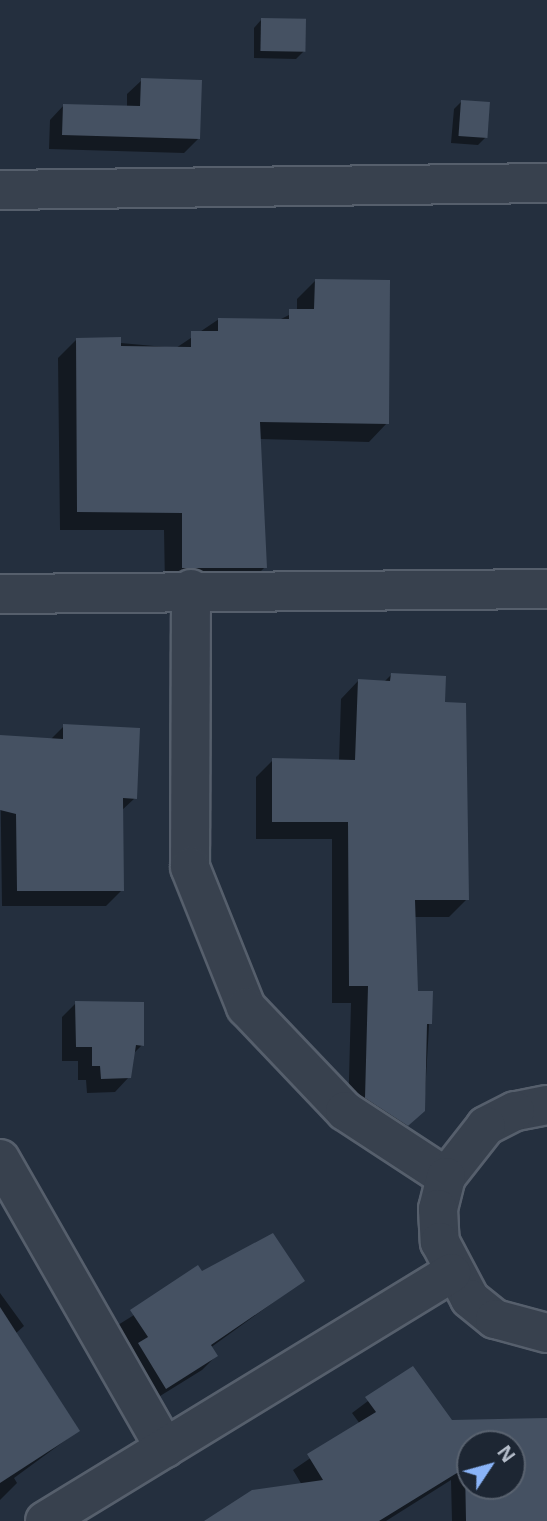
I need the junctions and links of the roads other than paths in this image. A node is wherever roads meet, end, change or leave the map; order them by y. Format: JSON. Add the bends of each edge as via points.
{"nodes":[{"id":1,"x":547,"y":183,"type":"edge"},
{"id":2,"x":0,"y":190,"type":"edge"},
{"id":3,"x":191,"y":589,"type":"junction"},
{"id":4,"x":547,"y":589,"type":"edge"},
{"id":5,"x":0,"y":594,"type":"edge"},
{"id":6,"x":547,"y":1105,"type":"edge"},
{"id":7,"x":0,"y":1159,"type":"edge"},
{"id":8,"x":446,"y":1177,"type":"junction"},
{"id":9,"x":451,"y":1273,"type":"junction"},
{"id":10,"x":547,"y":1333,"type":"edge"},
{"id":11,"x":164,"y":1448,"type":"junction"},
{"id":12,"x":45,"y":1521,"type":"edge"}],
"edges":[{"from":1,"to":2,"type":"street"},
{"from":3,"to":4,"type":"street"},
{"from":3,"to":5,"type":"street"},
{"from":3,"to":8,"type":"street","via":[[190,867],[246,1007],[345,1111]]},
{"from":6,"to":8,"type":"street","via":[[515,1111],[486,1126]]},
{"from":7,"to":11,"type":"street"},
{"from":8,"to":9,"type":"street","via":[[440,1242]]},
{"from":9,"to":10,"type":"street","via":[[495,1319]]},
{"from":9,"to":11,"type":"street"},
{"from":11,"to":12,"type":"street"}]}
